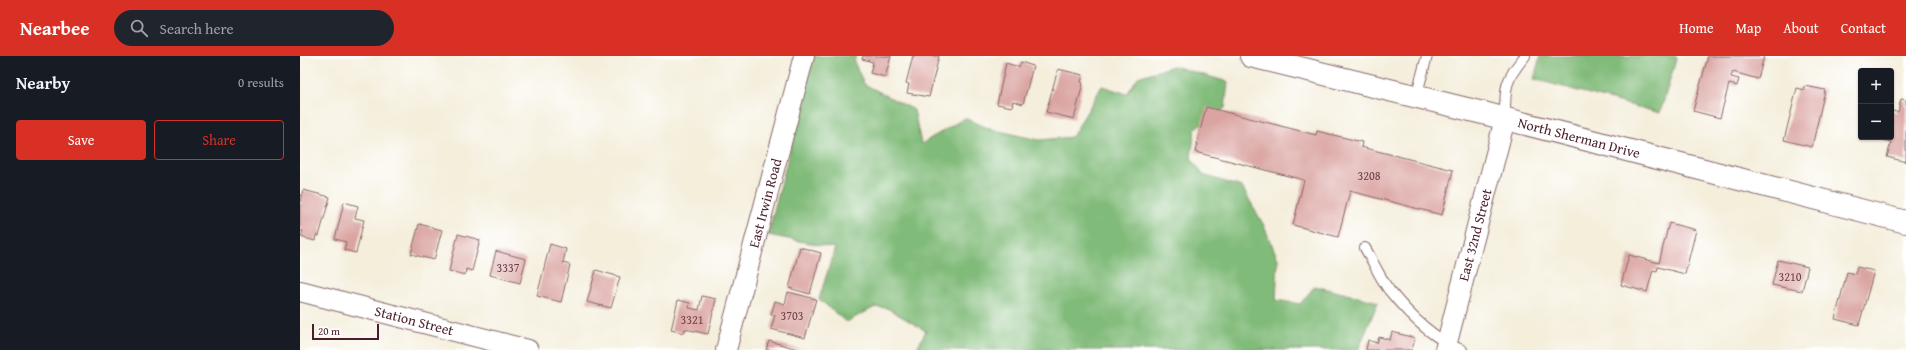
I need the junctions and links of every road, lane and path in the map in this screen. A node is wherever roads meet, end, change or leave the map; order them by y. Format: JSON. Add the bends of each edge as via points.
{"nodes":[{"id":1,"x":804,"y":56,"type":"edge"},
{"id":2,"x":1251,"y":56,"type":"edge"},
{"id":3,"x":1427,"y":56,"type":"edge"},
{"id":4,"x":1525,"y":56,"type":"edge"},
{"id":5,"x":1416,"y":96,"type":"junction"},
{"id":6,"x":1505,"y":119,"type":"junction"},
{"id":7,"x":1906,"y":222,"type":"edge"},
{"id":8,"x":1365,"y":248,"type":"dead end"},
{"id":9,"x":300,"y":291,"type":"edge"},
{"id":10,"x":1451,"y":348,"type":"edge"},
{"id":11,"x":528,"y":350,"type":"edge"},
{"id":12,"x":726,"y":350,"type":"edge"}],
"edges":[{"from":1,"to":12,"type":"street","name":"East Irwin Road"},
{"from":2,"to":5,"type":"main road","name":"North Sherman Drive"},
{"from":3,"to":5,"type":"lane"},
{"from":4,"to":6,"type":"lane","via":[[1508,77],[1505,90]]},
{"from":5,"to":6,"type":"main road","name":"North Sherman Drive"},
{"from":6,"to":7,"type":"main road","name":"North Sherman Drive"},
{"from":6,"to":10,"type":"street","name":"East 32nd Street"},
{"from":8,"to":10,"type":"lane","via":[[1389,290],[1419,324]]},
{"from":9,"to":11,"type":"street","name":"Station Street"}]}
